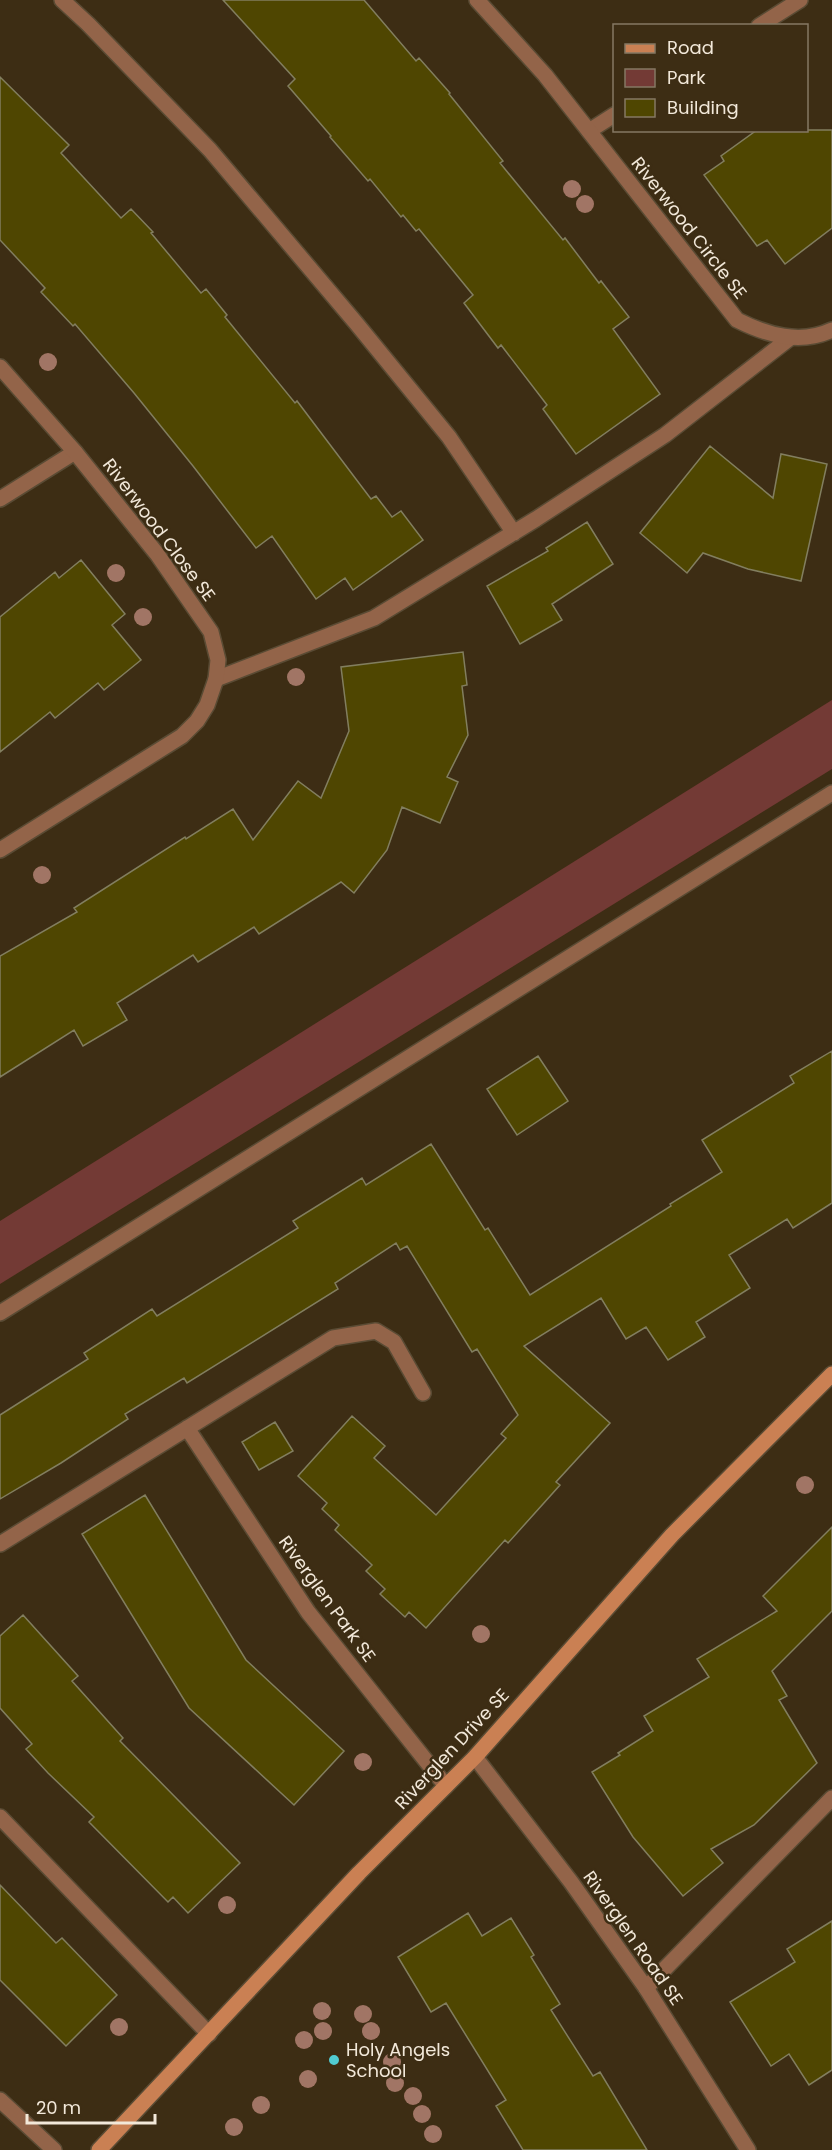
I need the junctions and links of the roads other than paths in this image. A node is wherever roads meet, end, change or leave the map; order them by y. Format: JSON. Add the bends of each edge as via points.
{"nodes":[{"id":1,"x":62,"y":0,"type":"edge"},
{"id":2,"x":477,"y":0,"type":"edge"},
{"id":3,"x":800,"y":0,"type":"edge"},
{"id":4,"x":762,"y":24,"type":"edge"},
{"id":5,"x":613,"y":116,"type":"edge"},
{"id":6,"x":589,"y":131,"type":"junction"},
{"id":7,"x":832,"y":330,"type":"edge"},
{"id":8,"x":790,"y":338,"type":"junction"},
{"id":9,"x":0,"y":367,"type":"edge"},
{"id":10,"x":75,"y":452,"type":"junction"},
{"id":11,"x":0,"y":499,"type":"edge"},
{"id":12,"x":514,"y":533,"type":"junction"},
{"id":13,"x":216,"y":678,"type":"junction"},
{"id":14,"x":832,"y":793,"type":"edge"},
{"id":15,"x":0,"y":850,"type":"edge"},
{"id":16,"x":0,"y":1313,"type":"edge"},
{"id":17,"x":832,"y":1374,"type":"edge"},
{"id":18,"x":423,"y":1393,"type":"dead end"},
{"id":19,"x":187,"y":1428,"type":"junction"},
{"id":20,"x":0,"y":1544,"type":"edge"},
{"id":21,"x":475,"y":1757,"type":"junction"},
{"id":22,"x":446,"y":1786,"type":"junction"},
{"id":23,"x":832,"y":1798,"type":"edge"},
{"id":24,"x":0,"y":1817,"type":"edge"},
{"id":25,"x":646,"y":1988,"type":"junction"},
{"id":26,"x":209,"y":2034,"type":"junction"},
{"id":27,"x":0,"y":2100,"type":"edge"},
{"id":28,"x":54,"y":2150,"type":"edge"},
{"id":29,"x":99,"y":2150,"type":"edge"},
{"id":30,"x":748,"y":2150,"type":"edge"}],
"edges":[{"from":1,"to":12,"type":"street","via":[[210,150],[449,437]]},
{"from":2,"to":6,"type":"street","name":"Riverwood Circle SE"},
{"from":3,"to":4,"type":"street"},
{"from":5,"to":6,"type":"street"},
{"from":6,"to":8,"type":"street","name":"Riverwood Circle SE","via":[[737,320],[760,332]]},
{"from":7,"to":8,"type":"street","name":"Riverwood Circle SE","via":[[819,336]]},
{"from":8,"to":12,"type":"street","via":[[665,435]]},
{"from":9,"to":10,"type":"street","name":"Riverwood Close SE"},
{"from":10,"to":11,"type":"street"},
{"from":10,"to":13,"type":"street","name":"Riverwood Close SE","via":[[158,554],[211,632],[218,660]]},
{"from":12,"to":13,"type":"street","via":[[374,618]]},
{"from":13,"to":15,"type":"street","name":"Riverwood Close SE","via":[[207,705],[182,736]]},
{"from":14,"to":16,"type":"street"},
{"from":17,"to":21,"type":"street","name":"Riverglen Drive SE","via":[[672,1535]]},
{"from":18,"to":19,"type":"street","via":[[394,1342],[376,1331],[333,1338]]},
{"from":19,"to":20,"type":"street"},
{"from":19,"to":22,"type":"street","name":"Riverglen Park SE","via":[[308,1612]]},
{"from":21,"to":22,"type":"street","name":"Riverglen Drive SE"},
{"from":21,"to":25,"type":"street","name":"Riverglen Road SE"},
{"from":22,"to":26,"type":"street","name":"Riverglen Drive SE"},
{"from":23,"to":25,"type":"street"},
{"from":24,"to":26,"type":"street"},
{"from":25,"to":30,"type":"street","name":"Riverglen Road SE"},
{"from":26,"to":29,"type":"street","name":"Riverglen Drive SE"},
{"from":27,"to":28,"type":"street"}]}
